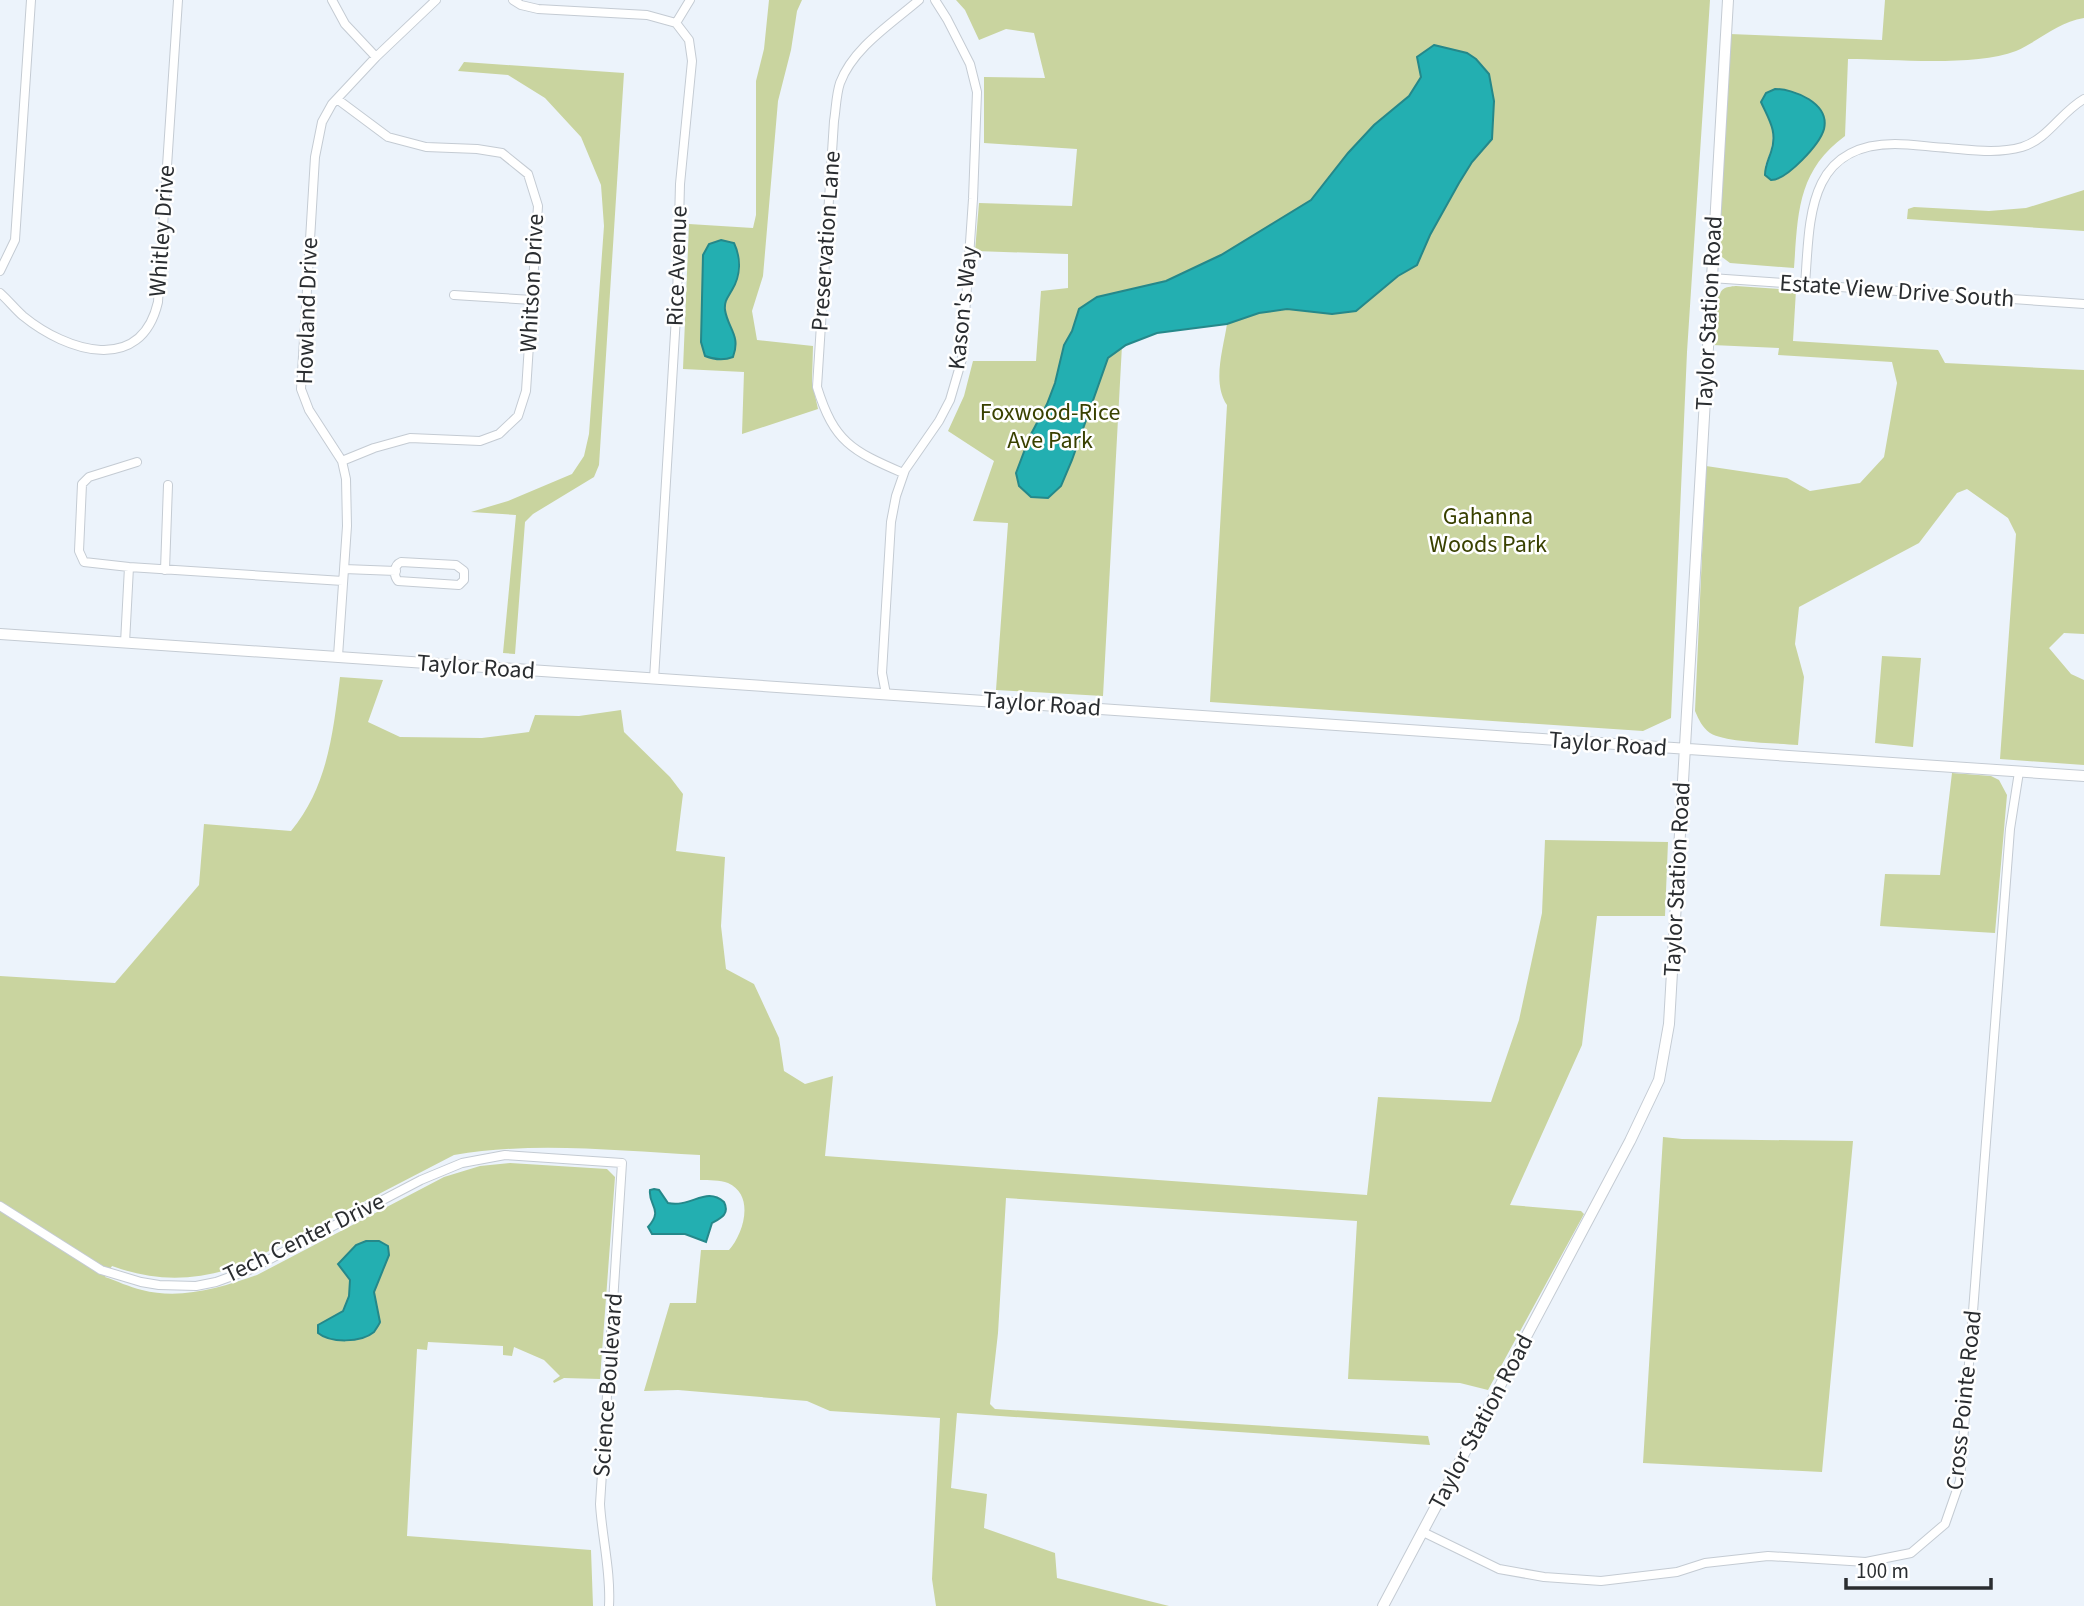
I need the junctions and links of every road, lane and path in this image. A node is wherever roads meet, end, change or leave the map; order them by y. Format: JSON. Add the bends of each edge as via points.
{"nodes":[{"id":1,"x":31,"y":0,"type":"edge"},
{"id":2,"x":178,"y":0,"type":"edge"},
{"id":3,"x":332,"y":0,"type":"edge"},
{"id":4,"x":436,"y":0,"type":"edge"},
{"id":5,"x":513,"y":0,"type":"edge"},
{"id":6,"x":690,"y":0,"type":"edge"},
{"id":7,"x":919,"y":0,"type":"edge"},
{"id":8,"x":934,"y":0,"type":"edge"},
{"id":9,"x":1728,"y":0,"type":"edge"},
{"id":10,"x":676,"y":23,"type":"junction"},
{"id":11,"x":376,"y":57,"type":"junction"},
{"id":12,"x":337,"y":99,"type":"junction"},
{"id":13,"x":2084,"y":99,"type":"edge"},
{"id":14,"x":0,"y":271,"type":"edge"},
{"id":15,"x":1711,"y":278,"type":"junction"},
{"id":16,"x":1805,"y":285,"type":"junction"},
{"id":17,"x":0,"y":293,"type":"edge"},
{"id":18,"x":454,"y":295,"type":"dead end"},
{"id":19,"x":532,"y":300,"type":"junction"},
{"id":20,"x":2084,"y":304,"type":"edge"},
{"id":21,"x":342,"y":461,"type":"junction"},
{"id":22,"x":137,"y":462,"type":"dead end"},
{"id":23,"x":903,"y":473,"type":"junction"},
{"id":24,"x":168,"y":485,"type":"dead end"},
{"id":25,"x":129,"y":568,"type":"junction"},
{"id":26,"x":344,"y":569,"type":"junction"},
{"id":27,"x":165,"y":570,"type":"junction"},
{"id":28,"x":396,"y":572,"type":"junction"},
{"id":29,"x":343,"y":582,"type":"junction"},
{"id":30,"x":0,"y":634,"type":"edge"},
{"id":31,"x":125,"y":643,"type":"junction"},
{"id":32,"x":338,"y":656,"type":"junction"},
{"id":33,"x":654,"y":679,"type":"junction"},
{"id":34,"x":886,"y":694,"type":"junction"},
{"id":35,"x":1685,"y":750,"type":"junction"},
{"id":36,"x":2019,"y":772,"type":"junction"},
{"id":37,"x":2084,"y":776,"type":"edge"},
{"id":38,"x":622,"y":1163,"type":"joint"},
{"id":39,"x":0,"y":1206,"type":"edge"},
{"id":40,"x":1423,"y":1531,"type":"junction"},
{"id":41,"x":608,"y":1606,"type":"edge"},
{"id":42,"x":1383,"y":1606,"type":"edge"}],
"edges":[{"from":1,"to":14,"type":"street","via":[[15,240]]},
{"from":2,"to":17,"type":"street","name":"Whitley Drive","via":[[154,320],[143,336],[124,348],[100,351],[43,330]]},
{"from":3,"to":11,"type":"street","via":[[345,24]]},
{"from":4,"to":11,"type":"street","name":"Howland Drive"},
{"from":5,"to":10,"type":"street","via":[[538,9],[647,15]]},
{"from":6,"to":10,"type":"street"},
{"from":7,"to":23,"type":"street","name":"Preservation Lane","via":[[864,48],[839,85],[817,387],[825,413],[848,445]]},
{"from":8,"to":23,"type":"street","name":"Kason's Way","via":[[970,64],[977,92],[973,199],[962,359],[950,400]]},
{"from":9,"to":15,"type":"main road","name":"Taylor Station Road"},
{"from":10,"to":33,"type":"street","name":"Rice Avenue","via":[[689,40],[692,61],[680,184]]},
{"from":11,"to":12,"type":"street","name":"Howland Drive"},
{"from":12,"to":19,"type":"street","name":"Whitson Drive","via":[[388,136],[426,147],[502,153],[528,174],[538,206]]},
{"from":12,"to":21,"type":"street","name":"Howland Drive","via":[[322,122],[315,157],[301,389]]},
{"from":13,"to":16,"type":"street","via":[[2038,139],[2012,149],[1893,144],[1854,152],[1823,178],[1815,196]]},
{"from":15,"to":16,"type":"street","name":"Estate View Drive South"},
{"from":15,"to":35,"type":"main road","name":"Taylor Station Road"},
{"from":16,"to":20,"type":"street","name":"Estate View Drive South"},
{"from":18,"to":19,"type":"street"},
{"from":19,"to":21,"type":"street","name":"Whitson Drive","via":[[526,391],[518,416],[499,434],[480,441],[410,438]]},
{"from":21,"to":26,"type":"street","name":"Howland Drive","via":[[347,526]]},
{"from":22,"to":25,"type":"street","via":[[89,477],[82,484],[80,557],[90,564]]},
{"from":23,"to":34,"type":"street","name":"Kason's Way","via":[[891,522],[882,673]]},
{"from":24,"to":27,"type":"street"},
{"from":25,"to":27,"type":"street"},
{"from":25,"to":31,"type":"street"},
{"from":26,"to":28,"type":"street"},
{"from":26,"to":29,"type":"street","name":"Howland Drive"},
{"from":27,"to":29,"type":"street"},
{"from":28,"to":28,"type":"street","via":[[401,582],[460,585],[464,580],[464,571],[456,565],[401,562]]},
{"from":29,"to":32,"type":"street","name":"Howland Drive"},
{"from":30,"to":31,"type":"main road","name":"Taylor Road"},
{"from":31,"to":32,"type":"main road","name":"Taylor Road"},
{"from":32,"to":33,"type":"main road","name":"Taylor Road"},
{"from":33,"to":34,"type":"main road","name":"Taylor Road"},
{"from":34,"to":35,"type":"main road","name":"Taylor Road"},
{"from":35,"to":36,"type":"main road","name":"Taylor Road"},
{"from":35,"to":40,"type":"main road","name":"Taylor Station Road","via":[[1668,1024],[1659,1080]]},
{"from":36,"to":37,"type":"main road","name":"Taylor Road"},
{"from":36,"to":40,"type":"street","name":"Cross Pointe Road","via":[[2010,829],[1960,1481],[1945,1524],[1911,1553],[1866,1562],[1768,1556],[1601,1581],[1499,1569]]},
{"from":38,"to":39,"type":"street","name":"Tech Center Drive","via":[[505,1155],[462,1163],[249,1270],[196,1286],[159,1286],[122,1278]]},
{"from":38,"to":41,"type":"street","name":"Science Boulevard","via":[[600,1504],[610,1579]]},
{"from":40,"to":42,"type":"main road","name":"Taylor Station Road"}]}
